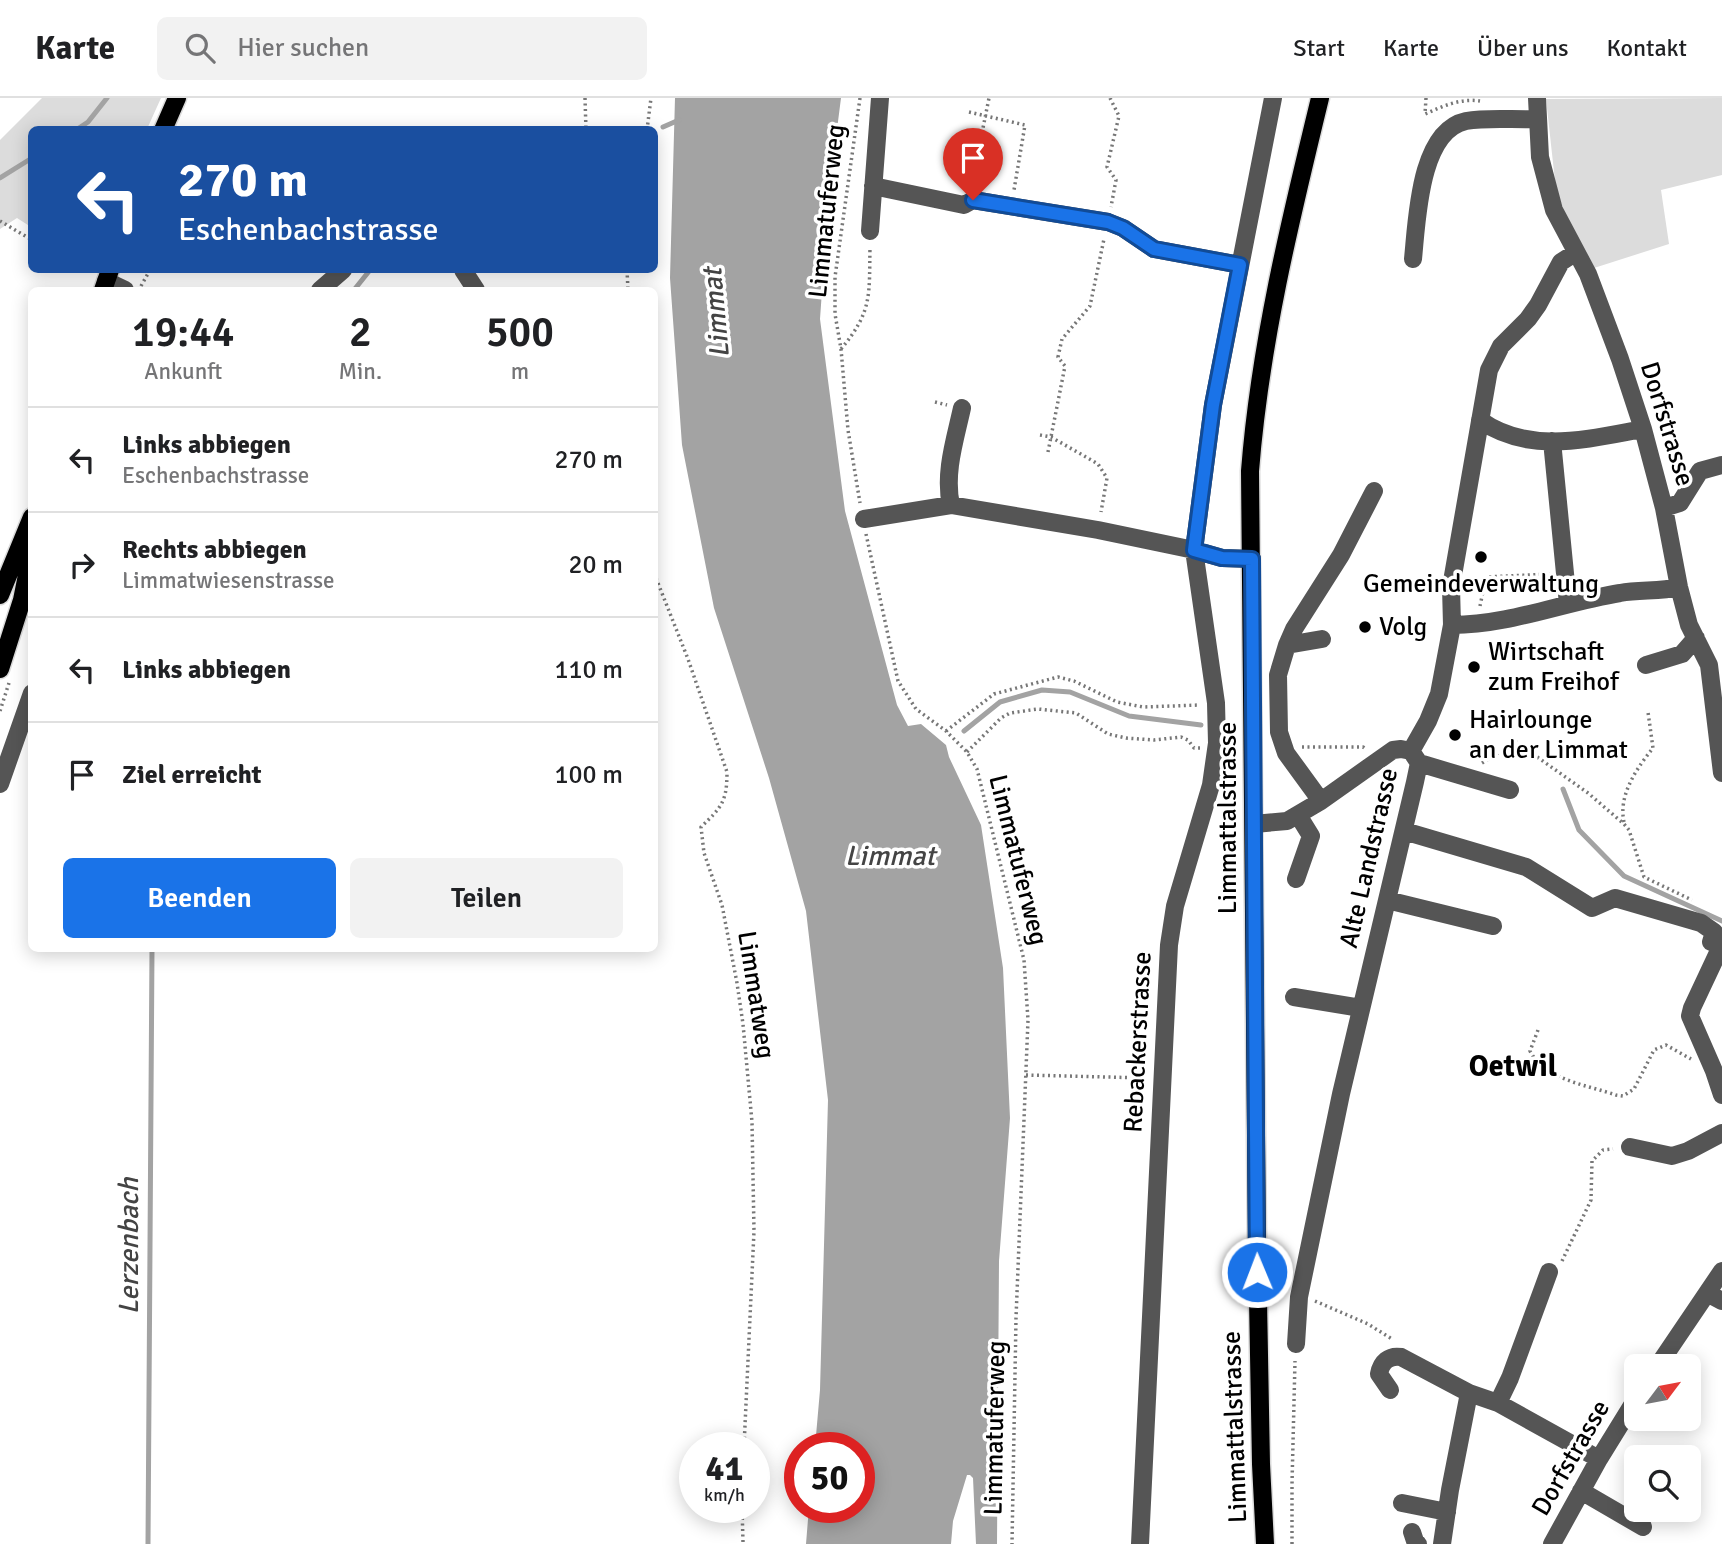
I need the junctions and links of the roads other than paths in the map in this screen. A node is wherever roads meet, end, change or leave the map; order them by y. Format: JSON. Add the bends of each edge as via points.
{"nodes":[{"id":1,"x":177,"y":98,"type":"edge"},
{"id":2,"x":880,"y":98,"type":"edge"},
{"id":3,"x":1273,"y":98,"type":"edge"},
{"id":4,"x":1320,"y":98,"type":"edge"},
{"id":5,"x":1537,"y":98,"type":"edge"},
{"id":6,"x":1537,"y":119,"type":"junction"},
{"id":7,"x":165,"y":126,"type":"edge"},
{"id":8,"x":873,"y":186,"type":"junction"},
{"id":9,"x":870,"y":231,"type":"road end"},
{"id":10,"x":1575,"y":253,"type":"junction"},
{"id":11,"x":1413,"y":259,"type":"dead end"},
{"id":12,"x":1240,"y":265,"type":"junction"},
{"id":13,"x":340,"y":273,"type":"edge"},
{"id":14,"x":323,"y":287,"type":"edge"},
{"id":15,"x":962,"y":408,"type":"dead end"},
{"id":16,"x":1480,"y":420,"type":"junction"},
{"id":17,"x":1643,"y":429,"type":"junction"},
{"id":18,"x":1552,"y":441,"type":"junction"},
{"id":19,"x":1722,"y":465,"type":"edge"},
{"id":20,"x":1374,"y":491,"type":"dead end"},
{"id":21,"x":951,"y":505,"type":"junction"},
{"id":22,"x":1664,"y":508,"type":"junction"},
{"id":23,"x":864,"y":519,"type":"road end"},
{"id":24,"x":28,"y":527,"type":"edge"},
{"id":25,"x":1194,"y":550,"type":"junction"},
{"id":26,"x":1252,"y":559,"type":"junction"},
{"id":27,"x":28,"y":570,"type":"edge"},
{"id":28,"x":1679,"y":587,"type":"junction"},
{"id":29,"x":0,"y":595,"type":"edge"},
{"id":30,"x":1568,"y":604,"type":"junction"},
{"id":31,"x":1452,"y":625,"type":"junction"},
{"id":32,"x":1696,"y":638,"type":"junction"},
{"id":33,"x":1322,"y":639,"type":"dead end"},
{"id":34,"x":1287,"y":645,"type":"junction"},
{"id":35,"x":1715,"y":664,"type":"edge"},
{"id":36,"x":1646,"y":665,"type":"dead end"},
{"id":37,"x":0,"y":669,"type":"edge"},
{"id":38,"x":28,"y":704,"type":"edge"},
{"id":39,"x":1415,"y":757,"type":"junction"},
{"id":40,"x":1722,"y":773,"type":"edge"},
{"id":41,"x":0,"y":784,"type":"edge"},
{"id":42,"x":1510,"y":790,"type":"dead end"},
{"id":43,"x":1321,"y":801,"type":"junction"},
{"id":44,"x":1298,"y":815,"type":"junction"},
{"id":45,"x":1254,"y":824,"type":"junction"},
{"id":46,"x":1404,"y":831,"type":"junction"},
{"id":47,"x":1296,"y":879,"type":"dead end"},
{"id":48,"x":1387,"y":900,"type":"junction"},
{"id":49,"x":1493,"y":926,"type":"dead end"},
{"id":50,"x":1716,"y":943,"type":"edge"},
{"id":51,"x":1294,"y":997,"type":"dead end"},
{"id":52,"x":1361,"y":1008,"type":"junction"},
{"id":53,"x":1722,"y":1095,"type":"edge"},
{"id":54,"x":1722,"y":1133,"type":"edge"},
{"id":55,"x":1630,"y":1147,"type":"road end"},
{"id":56,"x":1722,"y":1271,"type":"edge"},
{"id":57,"x":1554,"y":1272,"type":"road end"},
{"id":58,"x":1714,"y":1297,"type":"edge"},
{"id":59,"x":1296,"y":1344,"type":"road end"},
{"id":60,"x":1668,"y":1354,"type":"edge"},
{"id":61,"x":1390,"y":1390,"type":"dead end"},
{"id":62,"x":1469,"y":1393,"type":"junction"},
{"id":63,"x":1498,"y":1402,"type":"junction"},
{"id":64,"x":1624,"y":1418,"type":"edge"},
{"id":65,"x":1599,"y":1459,"type":"junction"},
{"id":66,"x":1581,"y":1491,"type":"junction"},
{"id":67,"x":1402,"y":1503,"type":"dead end"},
{"id":68,"x":1447,"y":1512,"type":"junction"},
{"id":69,"x":1643,"y":1527,"type":"dead end"},
{"id":70,"x":1140,"y":1544,"type":"edge"},
{"id":71,"x":1265,"y":1544,"type":"edge"},
{"id":72,"x":1443,"y":1544,"type":"edge"},
{"id":73,"x":1552,"y":1544,"type":"edge"}],
"edges":[{"from":1,"to":7,"type":"main road"},
{"from":2,"to":8,"type":"street"},
{"from":3,"to":12,"type":"street","name":"Rebackerstrasse"},
{"from":4,"to":26,"type":"main road","name":"Limmattalstrasse","via":[[1260,377],[1250,471]]},
{"from":5,"to":6,"type":"street","name":"Dorfstrasse"},
{"from":6,"to":10,"type":"street","name":"Dorfstrasse","via":[[1540,157],[1554,210]]},
{"from":6,"to":11,"type":"street","via":[[1464,121],[1440,137],[1421,186]]},
{"from":8,"to":9,"type":"street"},
{"from":8,"to":12,"type":"street","via":[[964,205],[973,200],[1108,222],[1154,249]]},
{"from":10,"to":16,"type":"street","name":"Alte Landstrasse","via":[[1561,262],[1528,319],[1501,346],[1489,370]]},
{"from":10,"to":17,"type":"street","name":"Dorfstrasse","via":[[1605,316]]},
{"from":12,"to":25,"type":"street","name":"Rebackerstrasse","via":[[1213,405]]},
{"from":13,"to":14,"type":"street"},
{"from":15,"to":21,"type":"street","via":[[949,471]]},
{"from":16,"to":18,"type":"street","via":[[1524,441]]},
{"from":16,"to":31,"type":"street","name":"Alte Landstrasse","via":[[1451,587]]},
{"from":17,"to":18,"type":"street"},
{"from":17,"to":22,"type":"street","name":"Dorfstrasse"},
{"from":18,"to":30,"type":"street"},
{"from":19,"to":22,"type":"street","via":[[1700,471],[1681,503]]},
{"from":20,"to":34,"type":"street"},
{"from":21,"to":23,"type":"street"},
{"from":21,"to":25,"type":"street"},
{"from":22,"to":28,"type":"street","name":"Dorfstrasse"},
{"from":24,"to":29,"type":"main road"},
{"from":25,"to":26,"type":"street","via":[[1222,558]]},
{"from":25,"to":70,"type":"street","name":"Rebackerstrasse","via":[[1216,703],[1217,743],[1211,785],[1175,906],[1169,945]]},
{"from":26,"to":45,"type":"main road","name":"Limmattalstrasse"},
{"from":27,"to":37,"type":"main road"},
{"from":28,"to":30,"type":"street","via":[[1623,592]]},
{"from":28,"to":32,"type":"street","name":"Dorfstrasse"},
{"from":30,"to":31,"type":"street","via":[[1492,622]]},
{"from":31,"to":39,"type":"street","name":"Alte Landstrasse","via":[[1439,694]]},
{"from":32,"to":35,"type":"street","name":"Dorfstrasse"},
{"from":32,"to":36,"type":"street","via":[[1682,654]]},
{"from":33,"to":34,"type":"street"},
{"from":34,"to":43,"type":"street","via":[[1278,675],[1279,732],[1286,753]]},
{"from":35,"to":40,"type":"street","name":"Dorfstrasse"},
{"from":38,"to":41,"type":"street"},
{"from":39,"to":42,"type":"street"},
{"from":39,"to":43,"type":"street","via":[[1394,750]]},
{"from":39,"to":46,"type":"street","name":"Alte Landstrasse"},
{"from":43,"to":44,"type":"street"},
{"from":44,"to":45,"type":"street","via":[[1287,821]]},
{"from":44,"to":47,"type":"street","via":[[1311,836]]},
{"from":45,"to":71,"type":"main road","name":"Limmattalstrasse"},
{"from":46,"to":48,"type":"street","name":"Alte Landstrasse"},
{"from":46,"to":50,"type":"street","via":[[1526,867],[1592,908],[1615,898],[1701,923],[1714,932]]},
{"from":48,"to":49,"type":"street"},
{"from":48,"to":52,"type":"street","name":"Alte Landstrasse"},
{"from":50,"to":53,"type":"street","via":[[1690,1016]]},
{"from":51,"to":52,"type":"street"},
{"from":52,"to":59,"type":"street","name":"Alte Landstrasse","via":[[1299,1297]]},
{"from":54,"to":55,"type":"street","via":[[1672,1156]]},
{"from":56,"to":58,"type":"street"},
{"from":57,"to":63,"type":"street"},
{"from":58,"to":60,"type":"street"},
{"from":61,"to":62,"type":"street","via":[[1379,1374],[1383,1363],[1395,1356]]},
{"from":62,"to":63,"type":"street"},
{"from":62,"to":68,"type":"street"},
{"from":63,"to":65,"type":"street"},
{"from":64,"to":65,"type":"street","name":"Dorfstrasse"},
{"from":65,"to":66,"type":"street","name":"Dorfstrasse"},
{"from":66,"to":69,"type":"street"},
{"from":66,"to":73,"type":"street","name":"Dorfstrasse"},
{"from":67,"to":68,"type":"street"},
{"from":68,"to":72,"type":"street"}]}
